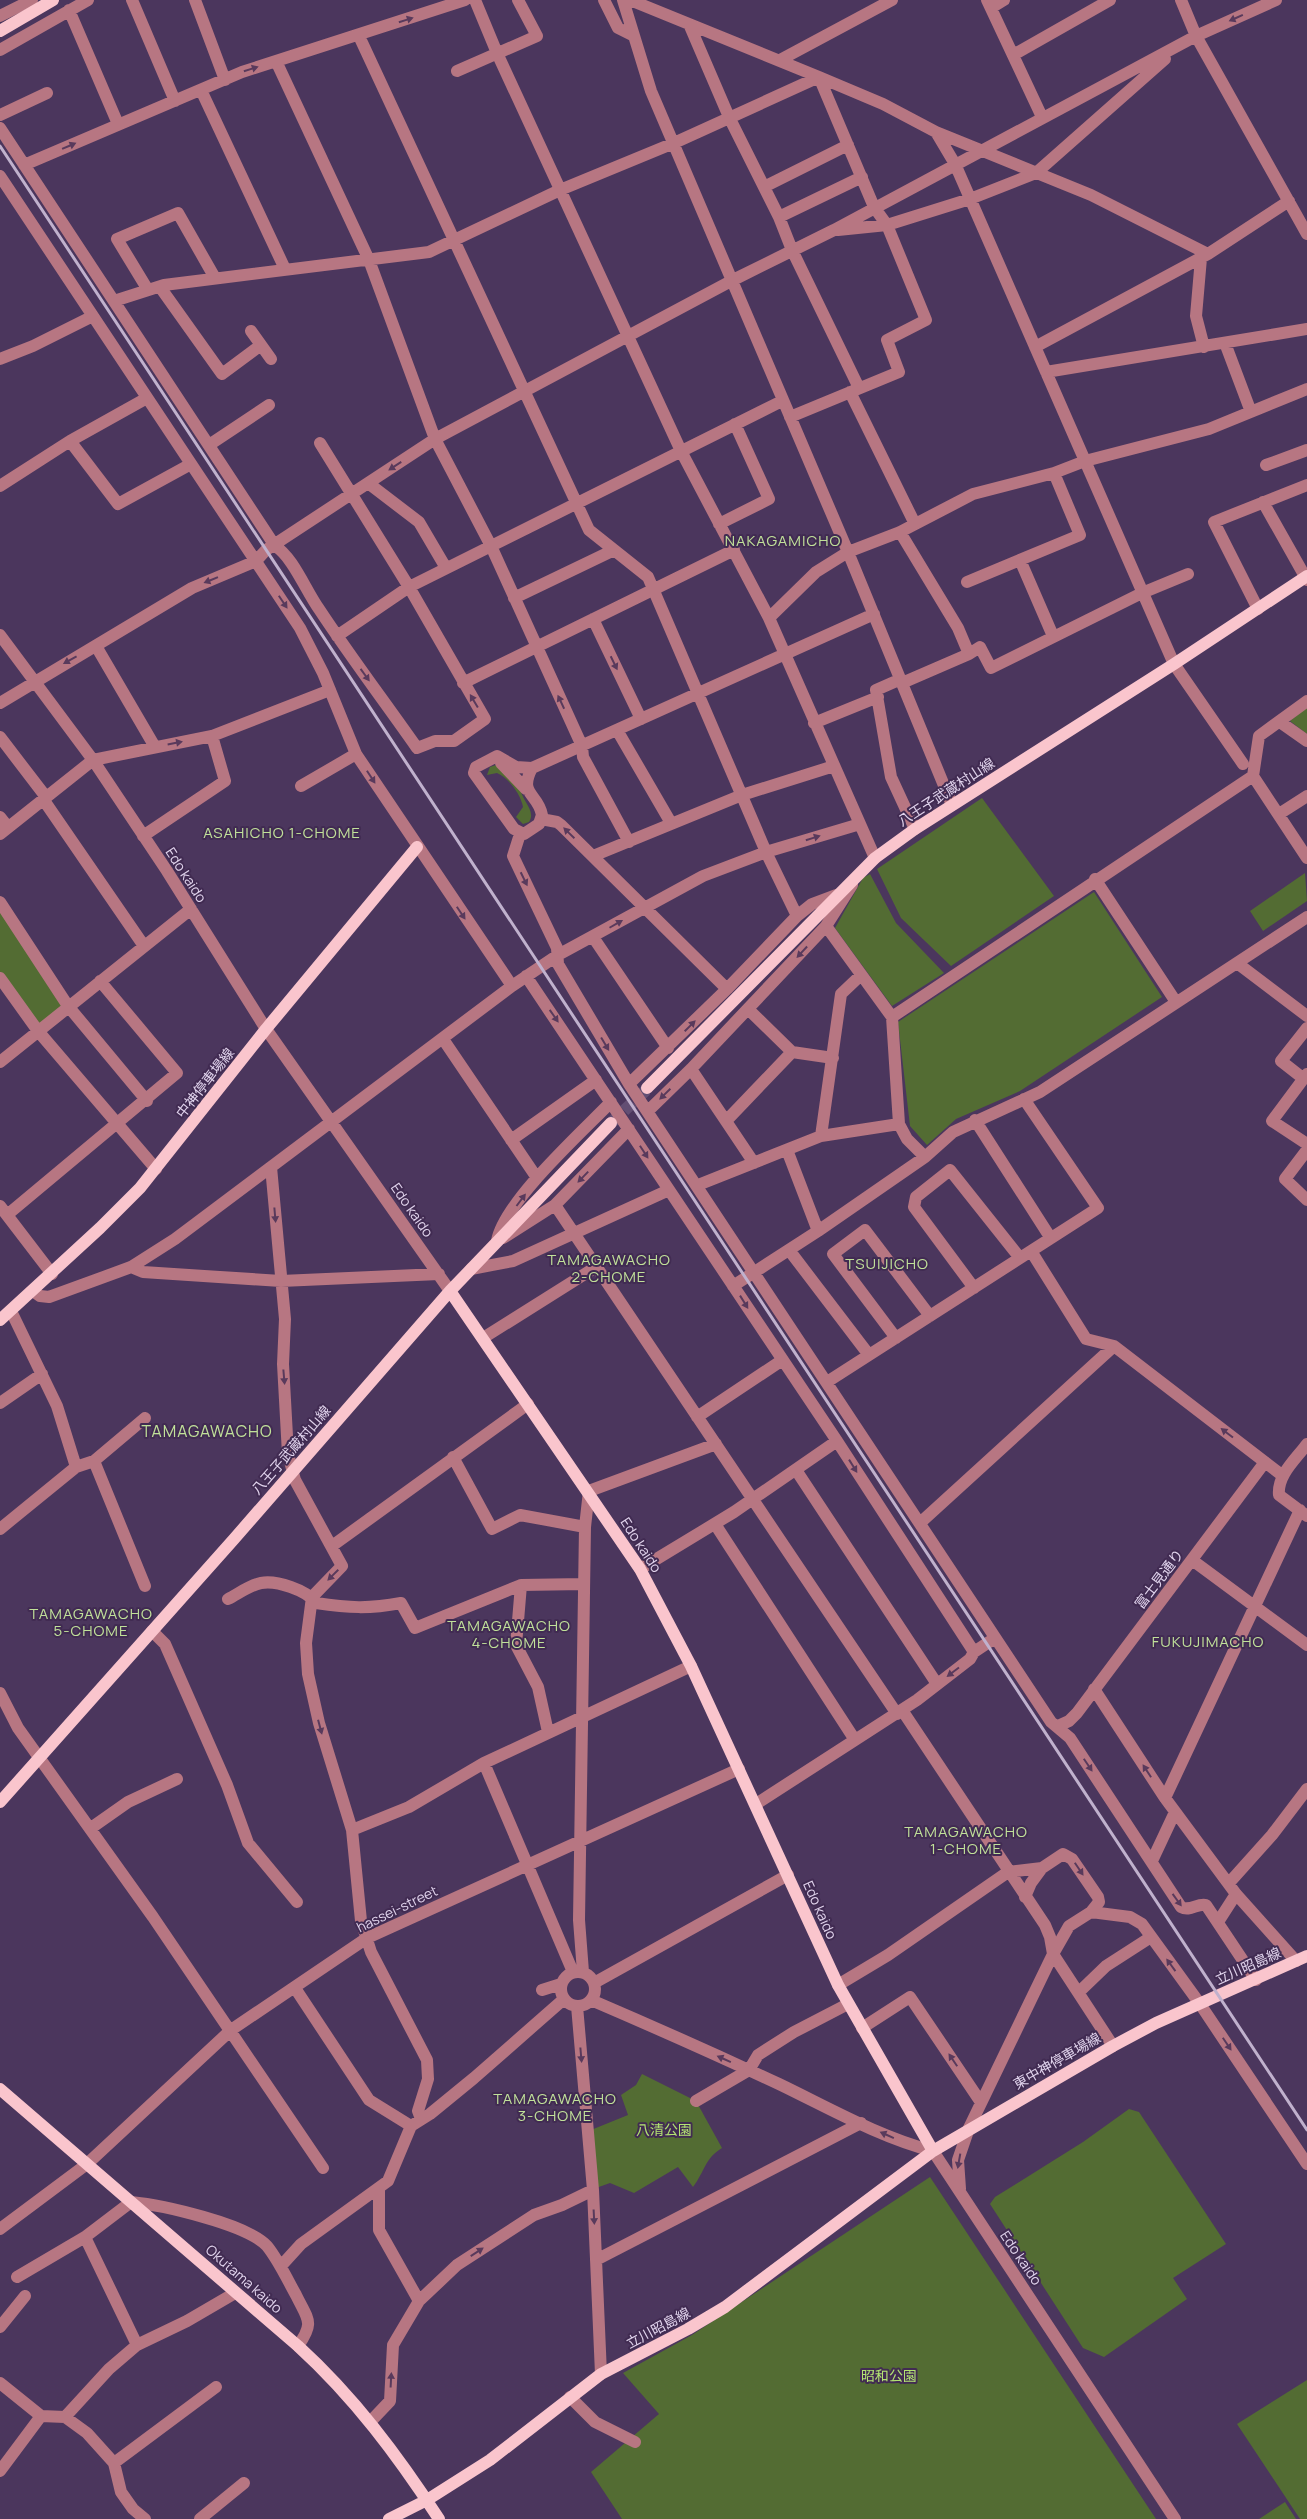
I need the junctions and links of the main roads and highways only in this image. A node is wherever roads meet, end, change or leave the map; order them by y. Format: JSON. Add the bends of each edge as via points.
{"nodes":[{"id":1,"x":53,"y":0,"type":"edge"},
{"id":2,"x":0,"y":31,"type":"edge"},
{"id":3,"x":1306,"y":578,"type":"edge"},
{"id":4,"x":417,"y":847,"type":"road end"},
{"id":5,"x":648,"y":1088,"type":"tunnel mouth"},
{"id":6,"x":611,"y":1124,"type":"tunnel mouth"},
{"id":7,"x":450,"y":1291,"type":"junction"},
{"id":8,"x":0,"y":1320,"type":"edge"},
{"id":9,"x":0,"y":1802,"type":"edge"},
{"id":10,"x":1302,"y":1959,"type":"edge"},
{"id":11,"x":1200,"y":2004,"type":"joint"},
{"id":12,"x":0,"y":2089,"type":"edge"},
{"id":13,"x":933,"y":2151,"type":"junction"},
{"id":14,"x":427,"y":2500,"type":"junction"},
{"id":15,"x":389,"y":2519,"type":"edge"},
{"id":16,"x":439,"y":2519,"type":"edge"}],
"edges":[{"from":1,"to":2,"type":"main road"},
{"from":3,"to":5,"type":"main road","name":"八王子武蔵村山線","via":[[915,829],[875,858]]},
{"from":4,"to":8,"type":"main road","name":"中神停車場線","via":[[266,1029],[156,1169],[100,1228]]},
{"from":6,"to":7,"type":"main road","name":"八王子武蔵村山線"},
{"from":7,"to":9,"type":"main road","name":"八王子武蔵村山線"},
{"from":7,"to":13,"type":"main road","name":"Edo kaido","via":[[640,1569],[691,1666],[838,1985]]},
{"from":10,"to":11,"type":"main road","name":"立川昭島線"},
{"from":11,"to":13,"type":"main road","name":"東中神停車場線","via":[[1113,2046]]},
{"from":12,"to":14,"type":"main road","name":"Okutama kaido","via":[[339,2385],[371,2421]]},
{"from":13,"to":14,"type":"main road","name":"立川昭島線","via":[[725,2307],[601,2374],[490,2460]]},
{"from":14,"to":15,"type":"main road","name":"立川昭島線"},
{"from":14,"to":16,"type":"main road","name":"Okutama kaido"}]}
